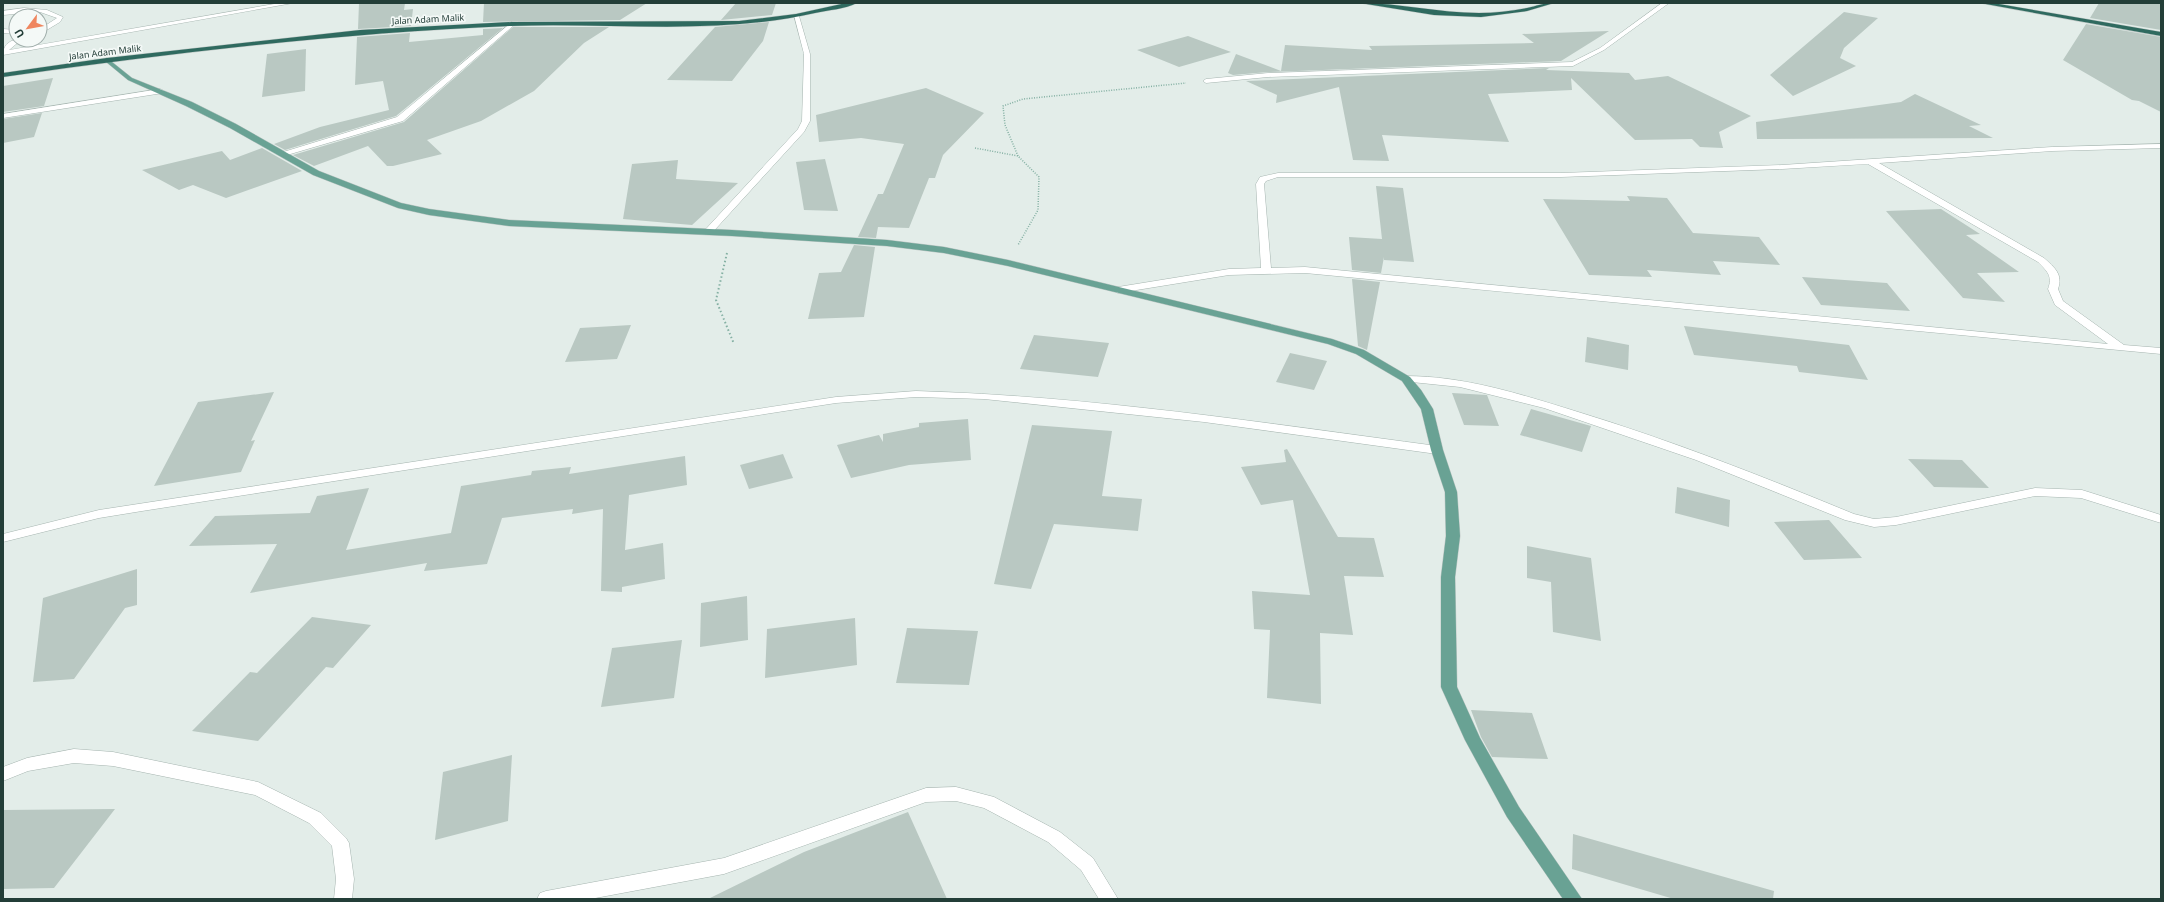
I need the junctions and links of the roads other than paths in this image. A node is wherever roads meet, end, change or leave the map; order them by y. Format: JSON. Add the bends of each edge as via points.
{"nodes":[{"id":1,"x":290,"y":3,"type":"edge"},
{"id":2,"x":854,"y":3,"type":"edge"},
{"id":3,"x":1363,"y":3,"type":"edge"},
{"id":4,"x":1551,"y":3,"type":"edge"},
{"id":5,"x":1666,"y":3,"type":"edge"},
{"id":6,"x":1984,"y":3,"type":"edge"},
{"id":7,"x":1385,"y":5,"type":"edge"},
{"id":8,"x":48,"y":12,"type":"edge"},
{"id":9,"x":796,"y":16,"type":"junction"},
{"id":10,"x":512,"y":24,"type":"junction"},
{"id":11,"x":48,"y":27,"type":"edge"},
{"id":12,"x":2161,"y":34,"type":"edge"},
{"id":13,"x":4,"y":52,"type":"edge"},
{"id":14,"x":107,"y":60,"type":"junction"},
{"id":15,"x":3,"y":75,"type":"edge"},
{"id":16,"x":1206,"y":81,"type":"road end"},
{"id":17,"x":160,"y":92,"type":"junction"},
{"id":18,"x":3,"y":116,"type":"edge"},
{"id":19,"x":2161,"y":146,"type":"edge"},
{"id":20,"x":284,"y":153,"type":"junction"},
{"id":21,"x":1872,"y":162,"type":"junction"},
{"id":22,"x":708,"y":232,"type":"junction"},
{"id":23,"x":1266,"y":270,"type":"junction"},
{"id":24,"x":1118,"y":290,"type":"junction"},
{"id":25,"x":2121,"y":348,"type":"junction"},
{"id":26,"x":2161,"y":351,"type":"edge"},
{"id":27,"x":1406,"y":379,"type":"junction"},
{"id":28,"x":1437,"y":450,"type":"junction"},
{"id":29,"x":2161,"y":519,"type":"edge"},
{"id":30,"x":3,"y":538,"type":"edge"},
{"id":31,"x":3,"y":774,"type":"edge"},
{"id":32,"x":343,"y":899,"type":"edge"},
{"id":33,"x":546,"y":899,"type":"edge"},
{"id":34,"x":1109,"y":899,"type":"edge"},
{"id":35,"x":1572,"y":899,"type":"edge"}],
"edges":[{"from":1,"to":13,"type":"street"},
{"from":2,"to":9,"type":"highway","name":"Jalan Adam Malik"},
{"from":3,"to":7,"type":"highway"},
{"from":4,"to":7,"type":"highway","via":[[1496,16],[1454,14]]},
{"from":5,"to":16,"type":"street","via":[[1602,49],[1573,64],[1268,75]]},
{"from":6,"to":12,"type":"highway"},
{"from":8,"to":11,"type":"street","via":[[60,17]]},
{"from":9,"to":10,"type":"highway","name":"Jalan Adam Malik","via":[[712,24]]},
{"from":9,"to":22,"type":"street","via":[[807,54],[806,121],[801,130]]},
{"from":10,"to":14,"type":"highway","name":"Jalan Adam Malik","via":[[360,32]]},
{"from":10,"to":20,"type":"street","via":[[400,119]]},
{"from":14,"to":15,"type":"highway","name":"Jalan Adam Malik"},
{"from":14,"to":17,"type":"main road","via":[[130,79]]},
{"from":17,"to":18,"type":"street"},
{"from":17,"to":20,"type":"main road","via":[[189,104]]},
{"from":19,"to":21,"type":"street","via":[[2052,149]]},
{"from":20,"to":22,"type":"main road","via":[[316,173],[342,184],[398,205],[429,212],[509,223]]},
{"from":21,"to":23,"type":"street","via":[[1561,174],[1268,176],[1260,184]]},
{"from":21,"to":25,"type":"street","via":[[2041,260],[2054,272],[2056,282],[2053,288],[2059,303]]},
{"from":22,"to":24,"type":"main road","via":[[888,244],[967,254]]},
{"from":23,"to":24,"type":"street","via":[[1229,272]]},
{"from":23,"to":25,"type":"street","via":[[1305,270]]},
{"from":24,"to":27,"type":"main road","via":[[1332,342],[1360,352]]},
{"from":25,"to":26,"type":"street"},
{"from":27,"to":28,"type":"main road","via":[[1427,409]]},
{"from":27,"to":29,"type":"street","via":[[1431,378],[1460,383],[1575,414],[1709,459],[1850,517],[1874,523],[1896,521],[2035,492],[2082,494]]},
{"from":28,"to":30,"type":"street","via":[[1054,402],[984,396],[883,395],[770,410],[142,507],[99,514]]},
{"from":28,"to":35,"type":"main road","via":[[1451,492],[1453,536],[1448,577],[1449,687],[1473,740],[1513,812]]},
{"from":31,"to":32,"type":"street","via":[[27,765],[74,756],[112,759],[258,789],[315,818],[340,843],[345,879]]},
{"from":33,"to":34,"type":"street","via":[[724,866],[926,795],[956,794],[988,802],[1054,837],[1087,864]]}]}
